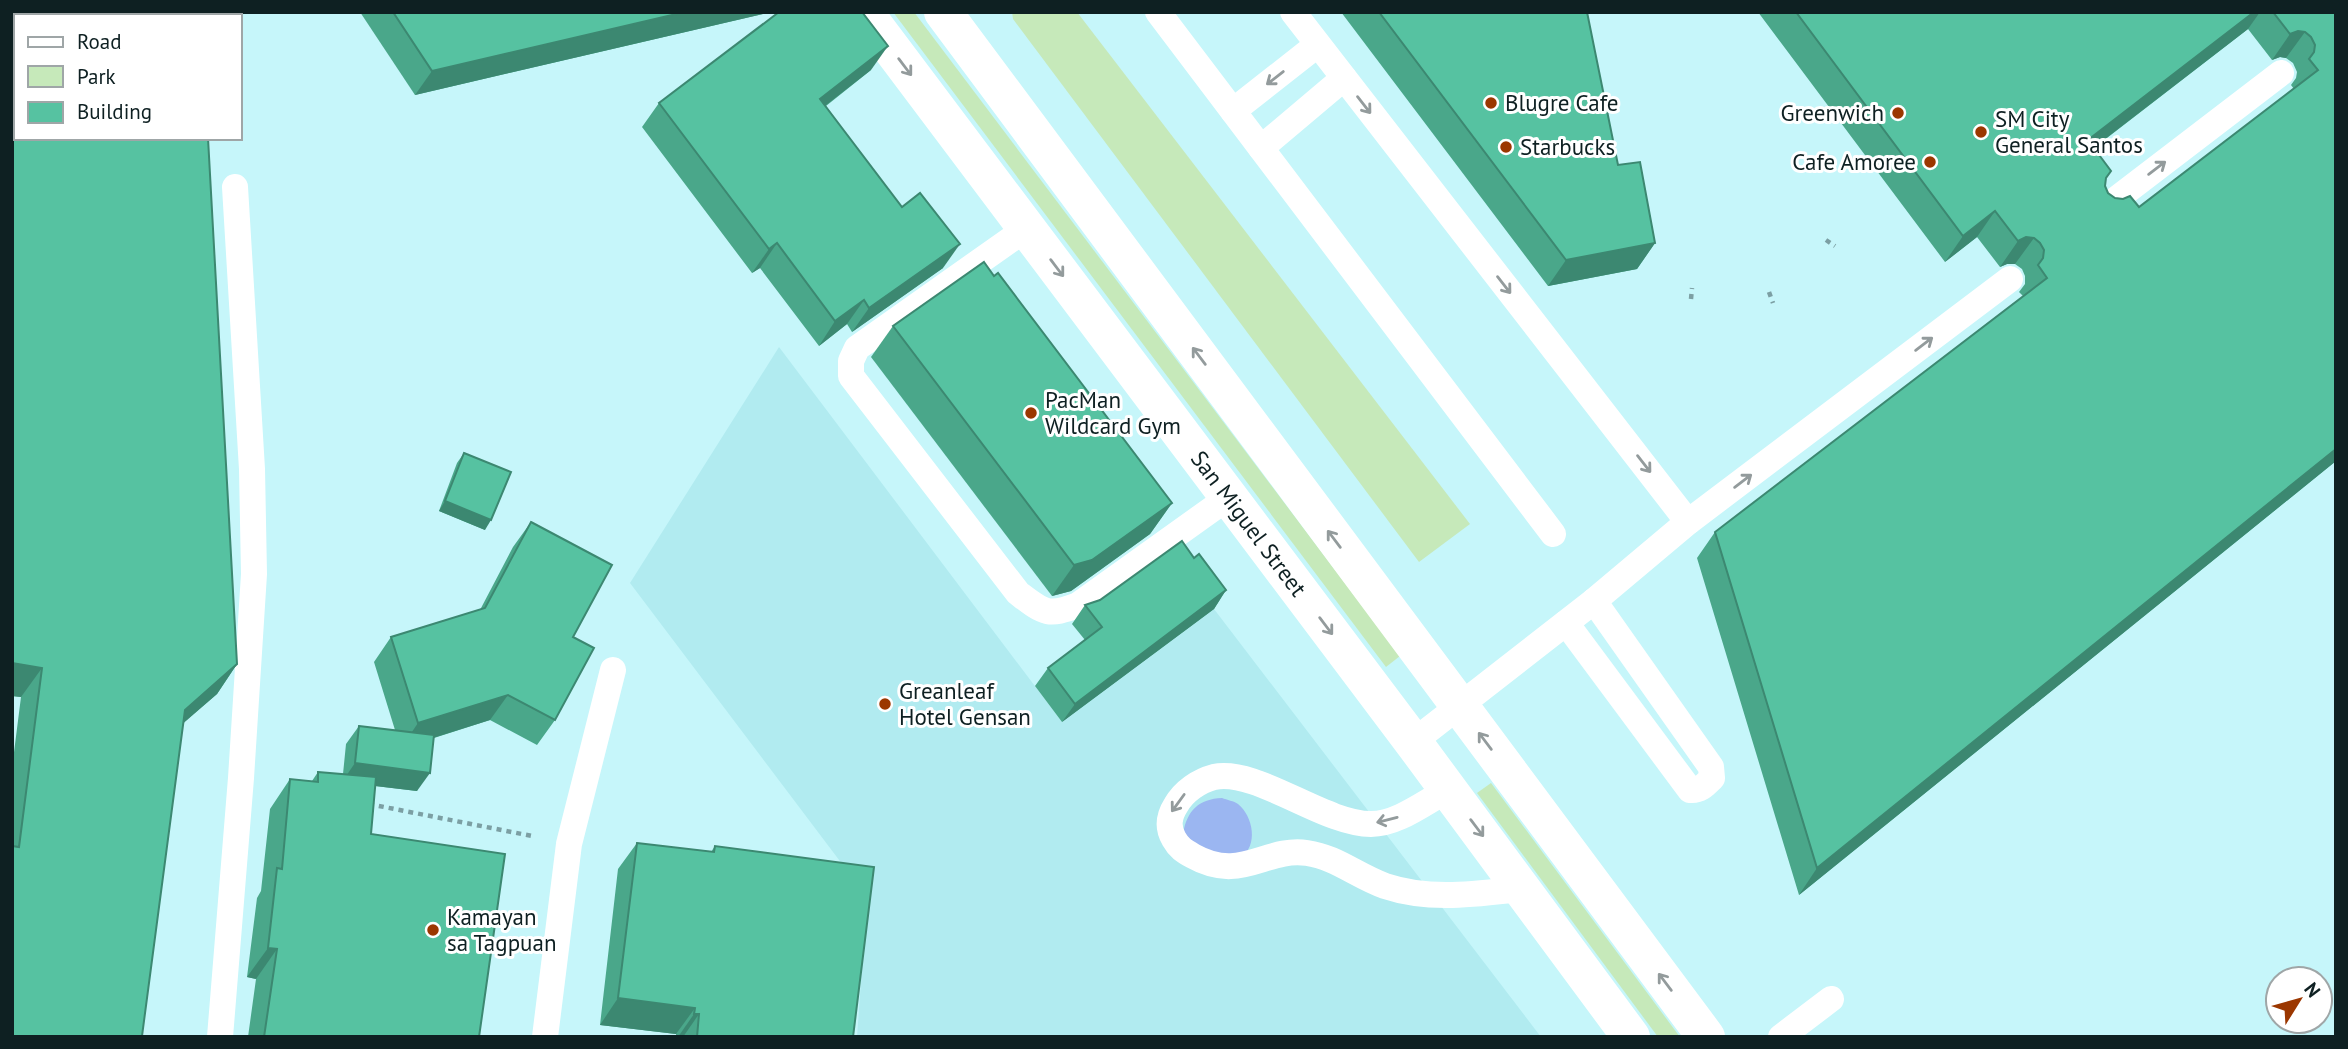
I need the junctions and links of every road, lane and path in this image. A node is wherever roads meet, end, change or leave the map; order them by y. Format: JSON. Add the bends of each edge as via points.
{"nodes":[{"id":1,"x":864,"y":12,"type":"edge"},
{"id":2,"x":1158,"y":12,"type":"edge"},
{"id":3,"x":1293,"y":12,"type":"edge"},
{"id":4,"x":950,"y":18,"type":"edge"},
{"id":5,"x":1317,"y":45,"type":"junction"},
{"id":6,"x":2281,"y":73,"type":"dead end"},
{"id":7,"x":1344,"y":78,"type":"junction"},
{"id":8,"x":1233,"y":111,"type":"junction"},
{"id":9,"x":1261,"y":148,"type":"junction"},
{"id":10,"x":235,"y":187,"type":"dead end"},
{"id":11,"x":2102,"y":209,"type":"edge"},
{"id":12,"x":1027,"y":229,"type":"junction"},
{"id":13,"x":1826,"y":240,"type":"dead end"},
{"id":14,"x":1835,"y":246,"type":"dead end"},
{"id":15,"x":2010,"y":279,"type":"dead end"},
{"id":16,"x":1692,"y":288,"type":"dead end"},
{"id":17,"x":1769,"y":292,"type":"dead end"},
{"id":18,"x":1691,"y":299,"type":"dead end"},
{"id":19,"x":1773,"y":303,"type":"dead end"},
{"id":20,"x":1228,"y":497,"type":"junction"},
{"id":21,"x":1688,"y":522,"type":"junction"},
{"id":22,"x":1553,"y":534,"type":"dead end"},
{"id":23,"x":1594,"y":601,"type":"junction"},
{"id":24,"x":1566,"y":623,"type":"junction"},
{"id":25,"x":613,"y":670,"type":"dead end"},
{"id":26,"x":1459,"y":706,"type":"junction"},
{"id":27,"x":1413,"y":742,"type":"junction"},
{"id":28,"x":1448,"y":790,"type":"junction"},
{"id":29,"x":364,"y":803,"type":"edge"},
{"id":30,"x":569,"y":844,"type":"junction"},
{"id":31,"x":1521,"y":889,"type":"junction"},
{"id":32,"x":1831,"y":999,"type":"dead end"},
{"id":33,"x":220,"y":1037,"type":"edge"},
{"id":34,"x":545,"y":1037,"type":"edge"},
{"id":35,"x":1631,"y":1037,"type":"edge"},
{"id":36,"x":1706,"y":1037,"type":"edge"},
{"id":37,"x":1781,"y":1037,"type":"edge"}],
"edges":[{"from":1,"to":12,"type":"street","name":"San Miguel Street","one_way":true},
{"from":2,"to":8,"type":"lane"},
{"from":3,"to":5,"type":"lane"},
{"from":26,"to":4,"type":"street","one_way":true},
{"from":5,"to":7,"type":"lane"},
{"from":5,"to":8,"type":"lane","one_way":true},
{"from":11,"to":6,"type":"lane","one_way":true},
{"from":7,"to":9,"type":"lane"},
{"from":7,"to":21,"type":"lane","one_way":true},
{"from":8,"to":9,"type":"lane"},
{"from":9,"to":22,"type":"lane"},
{"from":10,"to":33,"type":"lane","via":[[254,574]]},
{"from":12,"to":20,"type":"street","name":"San Miguel Street","one_way":true},
{"from":12,"to":20,"type":"lane","via":[[857,348],[851,376],[1017,593],[1041,611],[1061,612],[1078,605]]},
{"from":13,"to":14,"type":"path"},
{"from":21,"to":15,"type":"lane","one_way":true},
{"from":16,"to":18,"type":"path"},
{"from":17,"to":19,"type":"path"},
{"from":20,"to":27,"type":"street","name":"San Miguel Street","one_way":true},
{"from":21,"to":23,"type":"lane"},
{"from":23,"to":24,"type":"lane"},
{"from":23,"to":24,"type":"lane","via":[[1711,767],[1712,778],[1701,788],[1689,790]]},
{"from":24,"to":26,"type":"lane"},
{"from":25,"to":30,"type":"lane"},
{"from":26,"to":27,"type":"lane"},
{"from":36,"to":26,"type":"street","one_way":true},
{"from":27,"to":28,"type":"street","name":"San Miguel Street"},
{"from":28,"to":31,"type":"street","name":"San Miguel Street","one_way":true},
{"from":28,"to":31,"type":"lane","one_way":true,"via":[[1399,818],[1372,824],[1316,809],[1258,784],[1215,777],[1180,798],[1170,816],[1171,832],[1179,848],[1219,866],[1304,852],[1330,858],[1383,885],[1415,893],[1458,896]]},
{"from":29,"to":30,"type":"path"},
{"from":30,"to":34,"type":"lane"},
{"from":31,"to":35,"type":"street","name":"San Miguel Street"},
{"from":32,"to":37,"type":"lane"}]}
